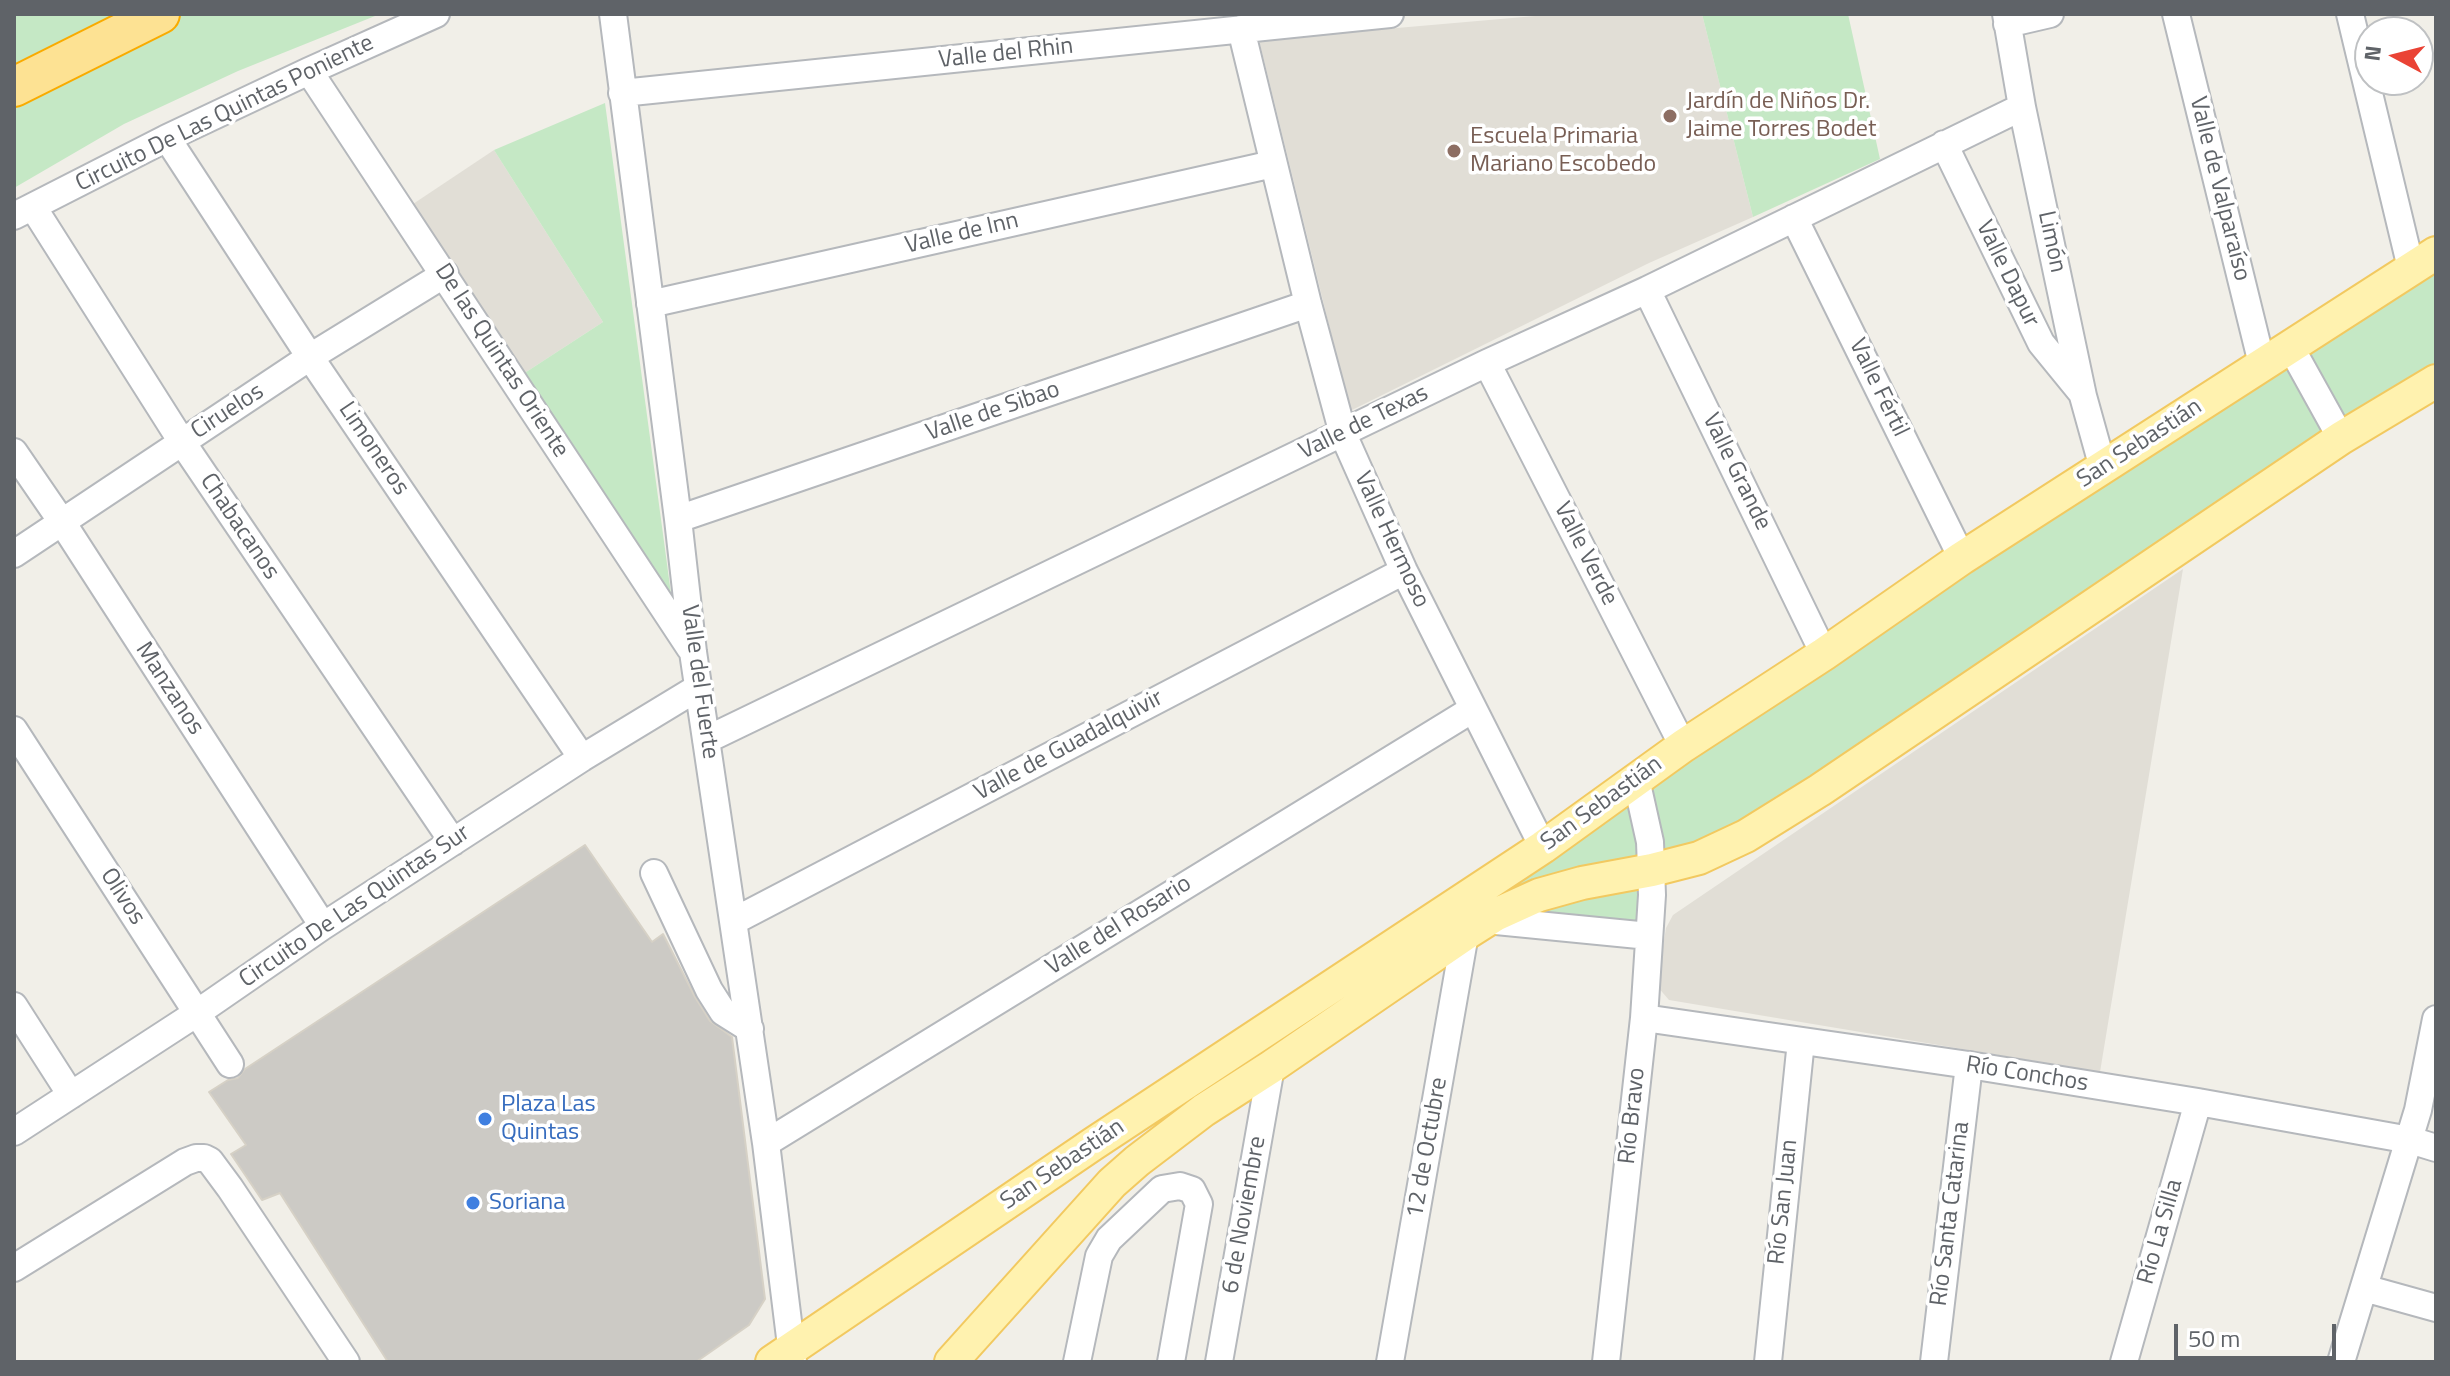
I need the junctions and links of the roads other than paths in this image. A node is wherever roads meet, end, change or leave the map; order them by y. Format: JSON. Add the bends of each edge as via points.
{"nodes":[{"id":1,"x":160,"y":14,"type":"edge"},
{"id":2,"x":436,"y":14,"type":"edge"},
{"id":3,"x":613,"y":14,"type":"edge"},
{"id":4,"x":1390,"y":14,"type":"edge"},
{"id":5,"x":2050,"y":14,"type":"edge"},
{"id":6,"x":2176,"y":14,"type":"edge"},
{"id":7,"x":2350,"y":14,"type":"edge"},
{"id":8,"x":1322,"y":17,"type":"edge"},
{"id":9,"x":2006,"y":19,"type":"edge"},
{"id":10,"x":1153,"y":27,"type":"edge"},
{"id":11,"x":1241,"y":29,"type":"junction"},
{"id":12,"x":309,"y":71,"type":"junction"},
{"id":13,"x":14,"y":87,"type":"edge"},
{"id":14,"x":622,"y":93,"type":"junction"},
{"id":15,"x":2022,"y":107,"type":"junction"},
{"id":16,"x":167,"y":138,"type":"junction"},
{"id":17,"x":1944,"y":144,"type":"junction"},
{"id":18,"x":1273,"y":164,"type":"junction"},
{"id":19,"x":24,"y":211,"type":"edge"},
{"id":20,"x":1794,"y":218,"type":"junction"},
{"id":21,"x":2424,"y":261,"type":"edge"},
{"id":22,"x":445,"y":274,"type":"junction"},
{"id":23,"x":1647,"y":290,"type":"junction"},
{"id":24,"x":650,"y":304,"type":"junction"},
{"id":25,"x":1308,"y":304,"type":"junction"},
{"id":26,"x":2290,"y":346,"type":"junction"},
{"id":27,"x":310,"y":357,"type":"junction"},
{"id":28,"x":1487,"y":363,"type":"junction"},
{"id":29,"x":2262,"y":364,"type":"junction"},
{"id":30,"x":2436,"y":381,"type":"edge"},
{"id":31,"x":2083,"y":396,"type":"junction"},
{"id":32,"x":1343,"y":434,"type":"junction"},
{"id":33,"x":2341,"y":438,"type":"junction"},
{"id":34,"x":182,"y":442,"type":"junction"},
{"id":35,"x":14,"y":452,"type":"edge"},
{"id":36,"x":2103,"y":468,"type":"junction"},
{"id":37,"x":678,"y":519,"type":"junction"},
{"id":38,"x":62,"y":522,"type":"junction"},
{"id":39,"x":14,"y":554,"type":"edge"},
{"id":40,"x":1962,"y":558,"type":"junction"},
{"id":41,"x":1404,"y":571,"type":"junction"},
{"id":42,"x":693,"y":652,"type":"junction"},
{"id":43,"x":1824,"y":654,"type":"junction"},
{"id":44,"x":699,"y":687,"type":"junction"},
{"id":45,"x":1473,"y":709,"type":"junction"},
{"id":46,"x":14,"y":730,"type":"edge"},
{"id":47,"x":706,"y":740,"type":"junction"},
{"id":48,"x":1683,"y":746,"type":"junction"},
{"id":49,"x":582,"y":758,"type":"junction"},
{"id":50,"x":1636,"y":779,"type":"junction"},
{"id":51,"x":453,"y":842,"type":"junction"},
{"id":52,"x":1543,"y":847,"type":"junction"},
{"id":53,"x":1652,"y":870,"type":"junction"},
{"id":54,"x":654,"y":873,"type":"dead end"},
{"id":55,"x":734,"y":921,"type":"junction"},
{"id":56,"x":323,"y":926,"type":"junction"},
{"id":57,"x":1476,"y":927,"type":"junction"},
{"id":58,"x":1649,"y":936,"type":"junction"},
{"id":59,"x":14,"y":1006,"type":"edge"},
{"id":60,"x":197,"y":1013,"type":"junction"},
{"id":61,"x":1644,"y":1018,"type":"junction"},
{"id":62,"x":2436,"y":1019,"type":"edge"},
{"id":63,"x":750,"y":1029,"type":"junction"},
{"id":64,"x":1801,"y":1041,"type":"junction"},
{"id":65,"x":230,"y":1064,"type":"dead end"},
{"id":66,"x":1969,"y":1065,"type":"junction"},
{"id":67,"x":1271,"y":1067,"type":"junction"},
{"id":68,"x":71,"y":1095,"type":"junction"},
{"id":69,"x":2198,"y":1102,"type":"junction"},
{"id":70,"x":14,"y":1132,"type":"edge"},
{"id":71,"x":2410,"y":1140,"type":"junction"},
{"id":72,"x":766,"y":1143,"type":"junction"},
{"id":73,"x":2436,"y":1148,"type":"edge"},
{"id":74,"x":14,"y":1268,"type":"edge"},
{"id":75,"x":2364,"y":1288,"type":"junction"},
{"id":76,"x":2436,"y":1308,"type":"edge"},
{"id":77,"x":1073,"y":1357,"type":"edge"},
{"id":78,"x":789,"y":1359,"type":"edge"},
{"id":79,"x":346,"y":1362,"type":"edge"},
{"id":80,"x":951,"y":1362,"type":"edge"},
{"id":81,"x":1171,"y":1362,"type":"edge"},
{"id":82,"x":1219,"y":1362,"type":"edge"},
{"id":83,"x":1390,"y":1362,"type":"edge"},
{"id":84,"x":1606,"y":1362,"type":"edge"},
{"id":85,"x":1768,"y":1362,"type":"edge"},
{"id":86,"x":1934,"y":1362,"type":"edge"},
{"id":87,"x":2124,"y":1362,"type":"edge"},
{"id":88,"x":2341,"y":1362,"type":"edge"}],
"edges":[{"from":1,"to":13,"type":"highway"},
{"from":2,"to":12,"type":"street","name":"Circuito De Las Quintas Poniente"},
{"from":3,"to":14,"type":"street","name":"Valle del Fuerte"},
{"from":4,"to":8,"type":"street","name":"Valle del Rhin"},
{"from":5,"to":9,"type":"street"},
{"from":6,"to":29,"type":"street","name":"Valle de Valparaíso"},
{"from":7,"to":21,"type":"street"},
{"from":8,"to":11,"type":"street","name":"Valle del Rhin"},
{"from":9,"to":15,"type":"street","name":"Limón"},
{"from":10,"to":11,"type":"street","name":"Valle del Rhin"},
{"from":10,"to":14,"type":"street","name":"Valle del Rhin"},
{"from":11,"to":18,"type":"street","name":"Valle Hermoso"},
{"from":12,"to":16,"type":"street","name":"Circuito De Las Quintas Poniente"},
{"from":12,"to":22,"type":"street","name":"De las Quintas Oriente"},
{"from":14,"to":24,"type":"street","name":"Valle del Fuerte"},
{"from":15,"to":17,"type":"street","name":"Valle de Texas"},
{"from":15,"to":31,"type":"street","name":"Limón"},
{"from":16,"to":19,"type":"street","name":"Circuito De Las Quintas Poniente"},
{"from":16,"to":27,"type":"street","name":"Limoneros"},
{"from":17,"to":20,"type":"street","name":"Valle de Texas"},
{"from":17,"to":31,"type":"street","name":"Valle Dapur","via":[[2041,343]]},
{"from":18,"to":24,"type":"street","name":"Valle de Inn"},
{"from":18,"to":25,"type":"street","name":"Valle Hermoso"},
{"from":19,"to":34,"type":"street","name":"Chabacanos"},
{"from":20,"to":23,"type":"street","name":"Valle de Texas"},
{"from":20,"to":40,"type":"street","name":"Valle Fértil"},
{"from":21,"to":26,"type":"main road","name":"San Sebastián"},
{"from":22,"to":27,"type":"street","name":"Ciruelos"},
{"from":22,"to":42,"type":"street","name":"De las Quintas Oriente"},
{"from":23,"to":28,"type":"street","name":"Valle de Texas"},
{"from":23,"to":43,"type":"street","name":"Valle Grande"},
{"from":24,"to":37,"type":"street","name":"Valle del Fuerte"},
{"from":25,"to":32,"type":"street","name":"Valle Hermoso"},
{"from":25,"to":37,"type":"street","name":"Valle de Sibao"},
{"from":26,"to":29,"type":"main road","name":"San Sebastián"},
{"from":26,"to":33,"type":"street"},
{"from":27,"to":34,"type":"street","name":"Ciruelos"},
{"from":27,"to":49,"type":"street","name":"Limoneros"},
{"from":28,"to":32,"type":"street","name":"Valle de Texas"},
{"from":28,"to":48,"type":"street","name":"Valle Verde"},
{"from":29,"to":36,"type":"main road","name":"San Sebastián"},
{"from":30,"to":33,"type":"main road","name":"San Sebastián"},
{"from":31,"to":36,"type":"street","name":"Limón"},
{"from":32,"to":41,"type":"street","name":"Valle Hermoso"},
{"from":32,"to":47,"type":"street","name":"Valle de Texas"},
{"from":33,"to":53,"type":"main road","name":"San Sebastián","via":[[1776,818],[1722,849]]},
{"from":34,"to":38,"type":"street","name":"Ciruelos"},
{"from":34,"to":51,"type":"street","name":"Chabacanos"},
{"from":35,"to":38,"type":"street","name":"Manzanos"},
{"from":36,"to":40,"type":"main road","name":"San Sebastián"},
{"from":37,"to":42,"type":"street","name":"Valle del Fuerte"},
{"from":38,"to":39,"type":"street","name":"Ciruelos"},
{"from":38,"to":56,"type":"street","name":"Manzanos"},
{"from":40,"to":43,"type":"main road","name":"San Sebastián"},
{"from":41,"to":45,"type":"street","name":"Valle Hermoso"},
{"from":41,"to":55,"type":"street","name":"Valle de Guadalquivir"},
{"from":42,"to":44,"type":"street","name":"Valle del Fuerte"},
{"from":43,"to":48,"type":"main road","name":"San Sebastián"},
{"from":44,"to":47,"type":"street","name":"Valle del Fuerte"},
{"from":44,"to":49,"type":"street","name":"Circuito De Las Quintas Sur"},
{"from":45,"to":52,"type":"street","name":"Valle Hermoso"},
{"from":45,"to":72,"type":"street","name":"Valle del Rosario"},
{"from":46,"to":60,"type":"street","name":"Olivos"},
{"from":47,"to":55,"type":"street","name":"Valle del Fuerte"},
{"from":48,"to":50,"type":"main road","name":"San Sebastián"},
{"from":49,"to":51,"type":"street","name":"Circuito De Las Quintas Sur"},
{"from":50,"to":52,"type":"main road","name":"San Sebastián"},
{"from":50,"to":53,"type":"street","name":"Río Bravo"},
{"from":51,"to":56,"type":"street","name":"Circuito De Las Quintas Sur"},
{"from":52,"to":78,"type":"main road","name":"San Sebastián","via":[[1093,1144]]},
{"from":53,"to":57,"type":"main road","name":"San Sebastián","via":[[1539,895]]},
{"from":53,"to":58,"type":"street","name":"Río Bravo"},
{"from":54,"to":63,"type":"street","via":[[709,990],[723,1012]]},
{"from":55,"to":63,"type":"street","name":"Valle del Fuerte"},
{"from":56,"to":60,"type":"street","name":"Circuito De Las Quintas Sur"},
{"from":57,"to":58,"type":"street"},
{"from":57,"to":67,"type":"main road","name":"San Sebastián"},
{"from":57,"to":83,"type":"street","name":"12 de Octubre"},
{"from":58,"to":61,"type":"street","name":"Río Bravo"},
{"from":59,"to":68,"type":"street"},
{"from":60,"to":65,"type":"street","name":"Olivos"},
{"from":60,"to":68,"type":"street","name":"Circuito De Las Quintas Sur"},
{"from":61,"to":64,"type":"street","name":"Río Conchos"},
{"from":61,"to":84,"type":"street","name":"Río Bravo"},
{"from":62,"to":71,"type":"street"},
{"from":63,"to":72,"type":"street","name":"Valle del Fuerte"},
{"from":64,"to":66,"type":"street","name":"Río Conchos"},
{"from":64,"to":85,"type":"street","name":"Río San Juan"},
{"from":66,"to":69,"type":"street","name":"Río Conchos"},
{"from":66,"to":86,"type":"street","name":"Río Santa Catarina"},
{"from":67,"to":80,"type":"main road","name":"San Sebastián","via":[[1204,1110],[1112,1183]]},
{"from":67,"to":82,"type":"street","name":"6 de Noviembre"},
{"from":68,"to":70,"type":"street","name":"Circuito De Las Quintas Sur"},
{"from":69,"to":71,"type":"street","name":"Río Conchos"},
{"from":69,"to":87,"type":"street","name":"Río La Silla"},
{"from":71,"to":73,"type":"street","name":"Río Conchos"},
{"from":71,"to":75,"type":"street"},
{"from":72,"to":78,"type":"street","name":"Valle del Fuerte"},
{"from":74,"to":79,"type":"street","via":[[185,1162],[204,1158],[230,1188]]},
{"from":75,"to":76,"type":"street"},
{"from":75,"to":88,"type":"street"},
{"from":77,"to":81,"type":"street","via":[[1099,1256],[1109,1239],[1162,1189],[1180,1186],[1192,1190],[1199,1204]]}]}
